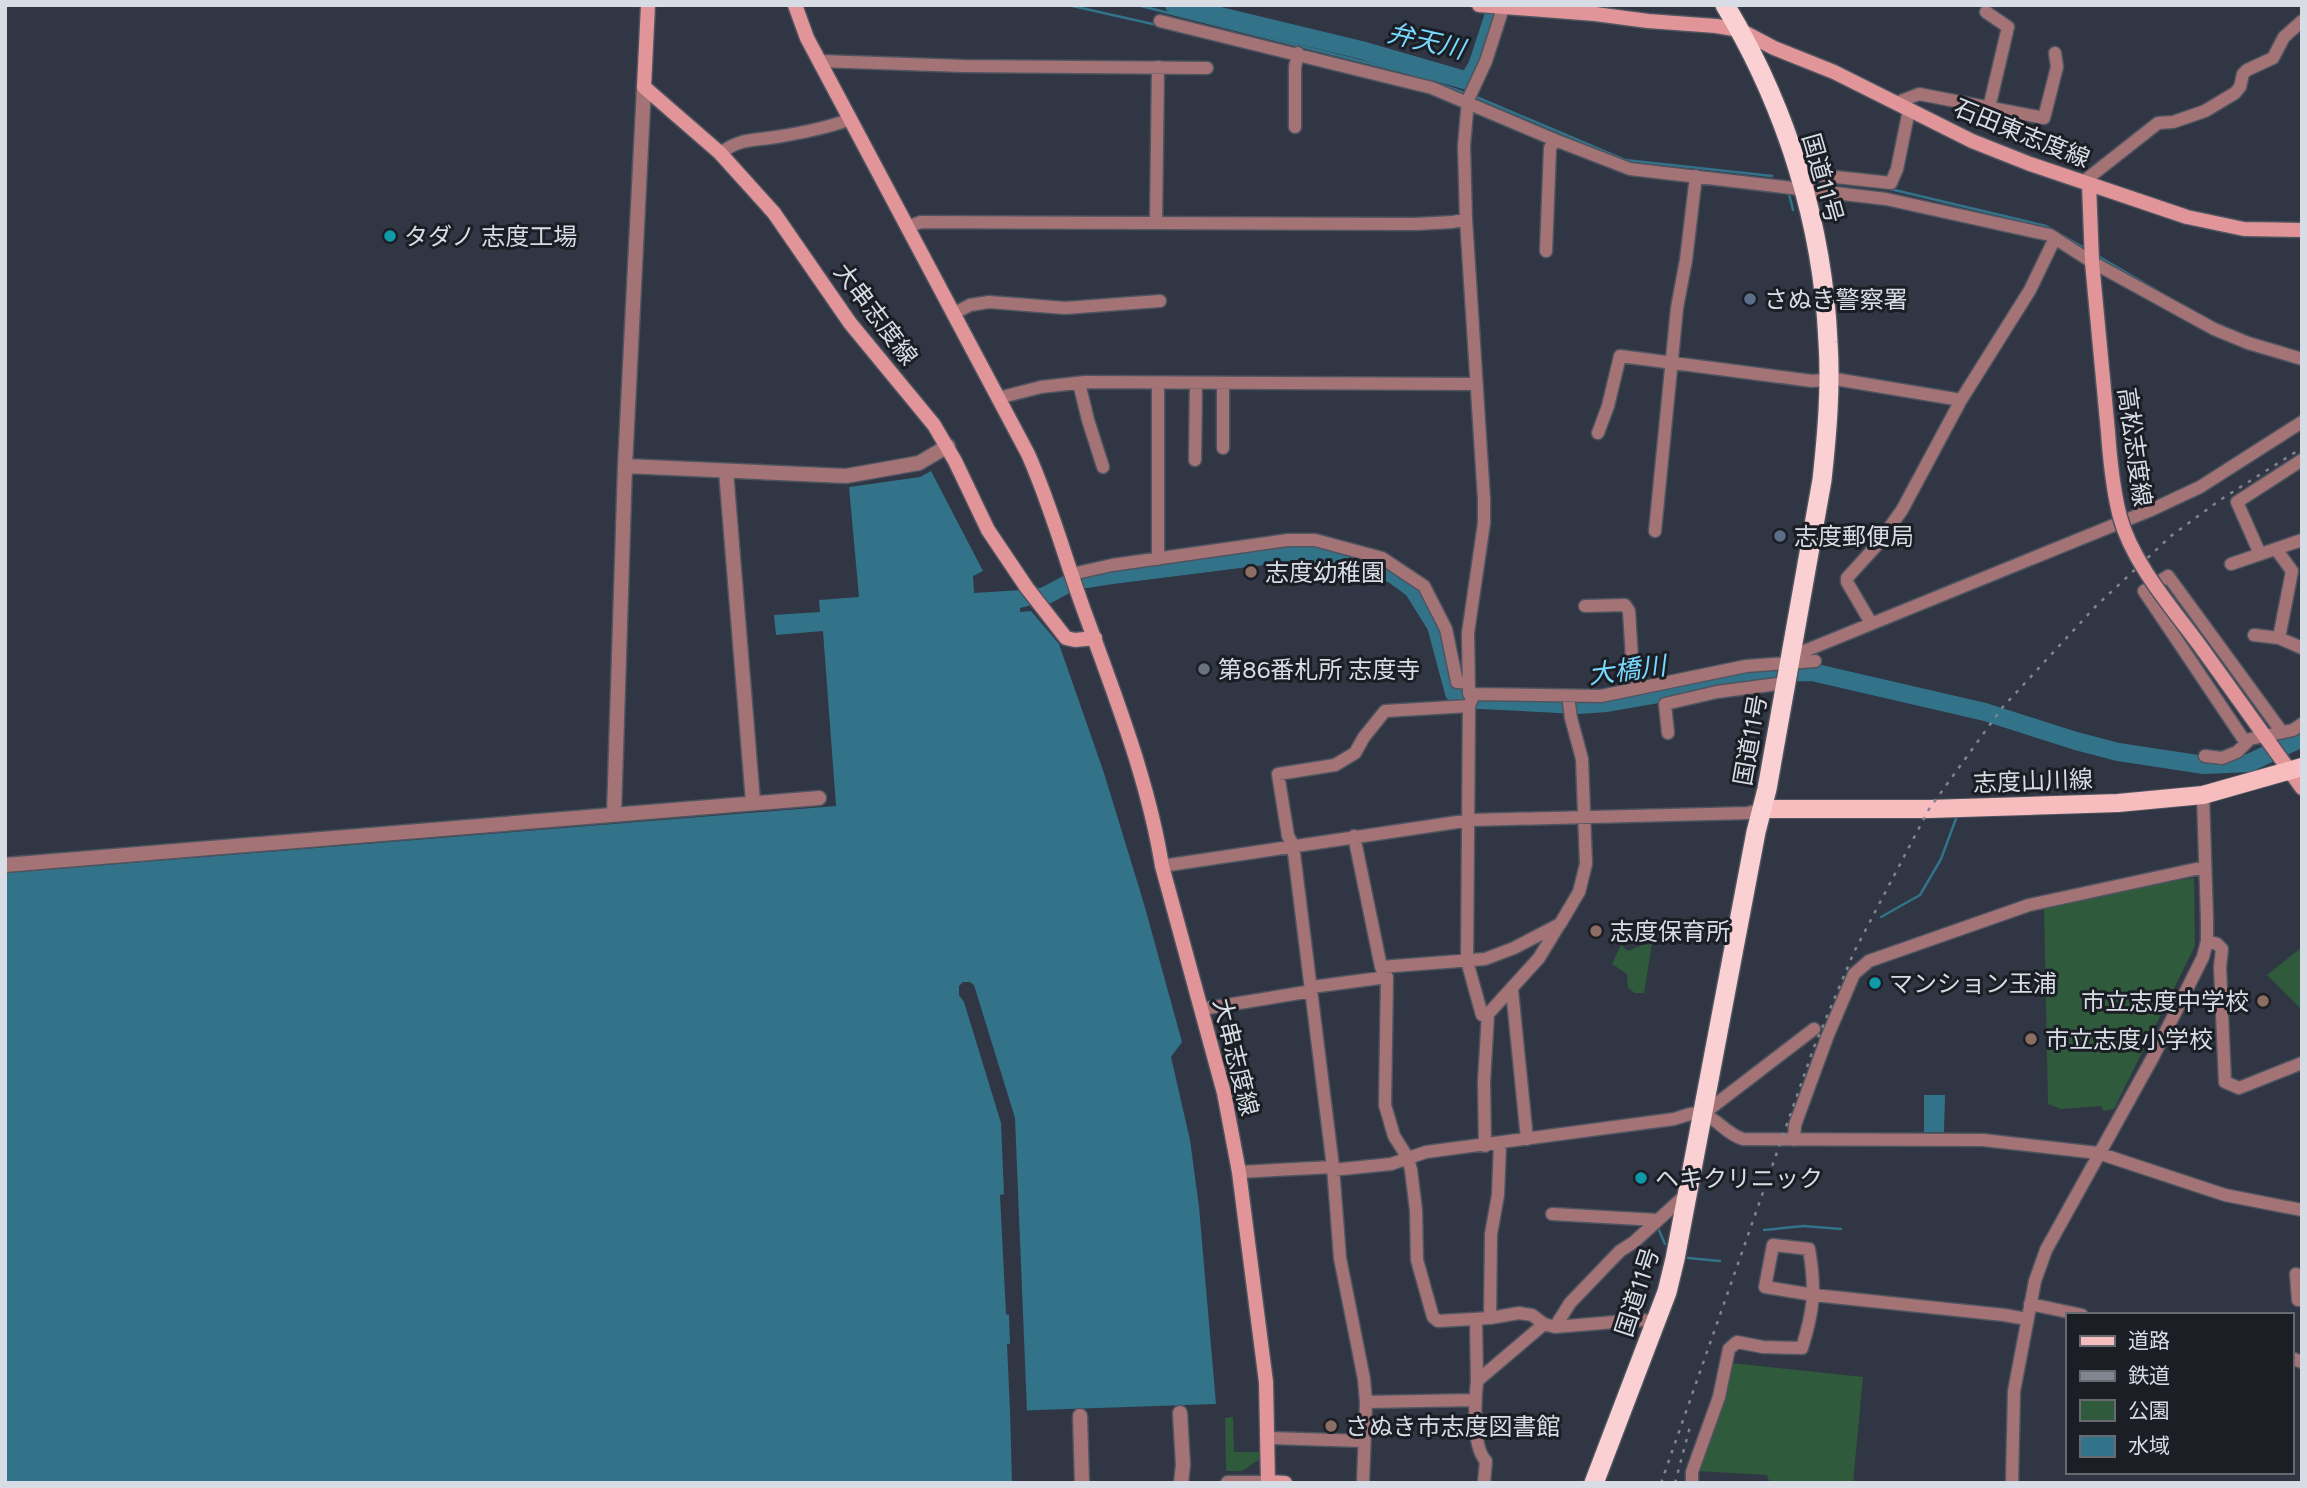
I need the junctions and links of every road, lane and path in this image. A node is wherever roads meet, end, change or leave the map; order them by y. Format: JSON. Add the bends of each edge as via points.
{"nodes":[{"id":1,"x":648,"y":5,"type":"edge"},
{"id":2,"x":796,"y":5,"type":"edge"},
{"id":3,"x":1479,"y":5,"type":"edge"},
{"id":4,"x":1725,"y":5,"type":"edge"},
{"id":5,"x":1504,"y":6,"type":"edge"},
{"id":6,"x":1986,"y":12,"type":"dead end"},
{"id":7,"x":1160,"y":21,"type":"dead end"},
{"id":8,"x":2302,"y":21,"type":"edge"},
{"id":9,"x":1740,"y":30,"type":"junction"},
{"id":10,"x":1298,"y":53,"type":"junction"},
{"id":11,"x":2055,"y":53,"type":"dead end"},
{"id":12,"x":820,"y":61,"type":"junction"},
{"id":13,"x":1158,"y":67,"type":"junction"},
{"id":14,"x":1207,"y":68,"type":"dead end"},
{"id":15,"x":644,"y":87,"type":"junction"},
{"id":16,"x":1467,"y":103,"type":"junction"},
{"id":17,"x":1903,"y":106,"type":"junction"},
{"id":18,"x":1989,"y":108,"type":"junction"},
{"id":19,"x":850,"y":119,"type":"junction"},
{"id":20,"x":1295,"y":127,"type":"dead end"},
{"id":21,"x":1555,"y":141,"type":"junction"},
{"id":22,"x":720,"y":153,"type":"junction"},
{"id":23,"x":1696,"y":176,"type":"junction"},
{"id":24,"x":1802,"y":181,"type":"junction"},
{"id":25,"x":2086,"y":183,"type":"junction"},
{"id":26,"x":1466,"y":219,"type":"junction"},
{"id":27,"x":1156,"y":223,"type":"junction"},
{"id":28,"x":907,"y":227,"type":"junction"},
{"id":29,"x":2302,"y":230,"type":"edge"},
{"id":30,"x":2055,"y":238,"type":"junction"},
{"id":31,"x":1546,"y":251,"type":"dead end"},
{"id":32,"x":2092,"y":262,"type":"junction"},
{"id":33,"x":1160,"y":301,"type":"dead end"},
{"id":34,"x":953,"y":314,"type":"junction"},
{"id":35,"x":2302,"y":359,"type":"edge"},
{"id":36,"x":1671,"y":364,"type":"junction"},
{"id":37,"x":1829,"y":379,"type":"junction"},
{"id":38,"x":1079,"y":383,"type":"junction"},
{"id":39,"x":1158,"y":383,"type":"junction"},
{"id":40,"x":1196,"y":383,"type":"junction"},
{"id":41,"x":1223,"y":383,"type":"junction"},
{"id":42,"x":1476,"y":384,"type":"junction"},
{"id":43,"x":999,"y":398,"type":"junction"},
{"id":44,"x":1961,"y":400,"type":"junction"},
{"id":45,"x":2302,"y":422,"type":"edge"},
{"id":46,"x":1598,"y":433,"type":"dead end"},
{"id":47,"x":948,"y":446,"type":"junction"},
{"id":48,"x":1223,"y":448,"type":"dead end"},
{"id":49,"x":1195,"y":460,"type":"dead end"},
{"id":50,"x":2302,"y":460,"type":"edge"},
{"id":51,"x":625,"y":466,"type":"junction"},
{"id":52,"x":1103,"y":467,"type":"dead end"},
{"id":53,"x":726,"y":471,"type":"junction"},
{"id":54,"x":1655,"y":531,"type":"dead end"},
{"id":55,"x":2302,"y":540,"type":"edge"},
{"id":56,"x":2276,"y":549,"type":"junction"},
{"id":57,"x":2260,"y":554,"type":"junction"},
{"id":58,"x":1158,"y":559,"type":"junction"},
{"id":59,"x":2231,"y":564,"type":"dead end"},
{"id":60,"x":1074,"y":579,"type":"junction"},
{"id":61,"x":1585,"y":606,"type":"dead end"},
{"id":62,"x":2193,"y":611,"type":"junction"},
{"id":63,"x":1871,"y":623,"type":"junction"},
{"id":64,"x":2168,"y":626,"type":"junction"},
{"id":65,"x":2254,"y":635,"type":"dead end"},
{"id":66,"x":1095,"y":638,"type":"junction"},
{"id":67,"x":2279,"y":638,"type":"junction"},
{"id":68,"x":2302,"y":648,"type":"edge"},
{"id":69,"x":1815,"y":661,"type":"dead end"},
{"id":70,"x":1787,"y":669,"type":"junction"},
{"id":71,"x":1638,"y":688,"type":"junction"},
{"id":72,"x":1471,"y":694,"type":"junction"},
{"id":73,"x":1568,"y":696,"type":"junction"},
{"id":74,"x":2302,"y":724,"type":"edge"},
{"id":75,"x":2282,"y":732,"type":"junction"},
{"id":76,"x":1668,"y":733,"type":"dead end"},
{"id":77,"x":2264,"y":735,"type":"junction"},
{"id":78,"x":2246,"y":743,"type":"junction"},
{"id":79,"x":2205,"y":756,"type":"dead end"},
{"id":80,"x":2296,"y":769,"type":"edge"},
{"id":81,"x":2302,"y":788,"type":"edge"},
{"id":82,"x":2203,"y":795,"type":"junction"},
{"id":83,"x":819,"y":797,"type":"dead end"},
{"id":84,"x":753,"y":802,"type":"junction"},
{"id":85,"x":1762,"y":809,"type":"junction"},
{"id":86,"x":614,"y":814,"type":"junction"},
{"id":87,"x":1584,"y":817,"type":"junction"},
{"id":88,"x":1467,"y":820,"type":"junction"},
{"id":89,"x":1354,"y":836,"type":"junction"},
{"id":90,"x":1293,"y":845,"type":"junction"},
{"id":91,"x":5,"y":865,"type":"edge"},
{"id":92,"x":1161,"y":866,"type":"junction"},
{"id":93,"x":2205,"y":867,"type":"junction"},
{"id":94,"x":1560,"y":924,"type":"junction"},
{"id":95,"x":2207,"y":941,"type":"junction"},
{"id":96,"x":1467,"y":961,"type":"junction"},
{"id":97,"x":1384,"y":972,"type":"junction"},
{"id":98,"x":1312,"y":989,"type":"junction"},
{"id":99,"x":1512,"y":990,"type":"junction"},
{"id":100,"x":1202,"y":1009,"type":"junction"},
{"id":101,"x":1488,"y":1014,"type":"junction"},
{"id":102,"x":1814,"y":1030,"type":"dead end"},
{"id":103,"x":2302,"y":1063,"type":"edge"},
{"id":104,"x":1703,"y":1114,"type":"junction"},
{"id":105,"x":1527,"y":1139,"type":"junction"},
{"id":106,"x":1794,"y":1140,"type":"junction"},
{"id":107,"x":1500,"y":1143,"type":"junction"},
{"id":108,"x":1485,"y":1146,"type":"junction"},
{"id":109,"x":2098,"y":1153,"type":"junction"},
{"id":110,"x":1408,"y":1158,"type":"junction"},
{"id":111,"x":1333,"y":1169,"type":"junction"},
{"id":112,"x":1239,"y":1172,"type":"junction"},
{"id":113,"x":1688,"y":1197,"type":"junction"},
{"id":114,"x":2302,"y":1210,"type":"edge"},
{"id":115,"x":1552,"y":1214,"type":"dead end"},
{"id":116,"x":1657,"y":1220,"type":"junction"},
{"id":117,"x":2296,"y":1274,"type":"dead end"},
{"id":118,"x":1814,"y":1296,"type":"junction"},
{"id":119,"x":2302,"y":1300,"type":"edge"},
{"id":120,"x":2030,"y":1304,"type":"junction"},
{"id":121,"x":2073,"y":1313,"type":"edge"},
{"id":122,"x":1483,"y":1319,"type":"junction"},
{"id":123,"x":2026,"y":1319,"type":"junction"},
{"id":124,"x":1656,"y":1321,"type":"junction"},
{"id":125,"x":1550,"y":1326,"type":"junction"},
{"id":126,"x":1477,"y":1381,"type":"junction"},
{"id":127,"x":1475,"y":1400,"type":"junction"},
{"id":128,"x":1366,"y":1402,"type":"junction"},
{"id":129,"x":1180,"y":1413,"type":"dead end"},
{"id":130,"x":1080,"y":1416,"type":"dead end"},
{"id":131,"x":1268,"y":1438,"type":"junction"},
{"id":132,"x":1364,"y":1441,"type":"junction"},
{"id":133,"x":1082,"y":1483,"type":"edge"},
{"id":134,"x":1181,"y":1483,"type":"edge"},
{"id":135,"x":1228,"y":1483,"type":"edge"},
{"id":136,"x":1268,"y":1483,"type":"edge"},
{"id":137,"x":1284,"y":1483,"type":"edge"},
{"id":138,"x":1363,"y":1483,"type":"edge"},
{"id":139,"x":1484,"y":1483,"type":"edge"},
{"id":140,"x":1594,"y":1483,"type":"edge"},
{"id":141,"x":1692,"y":1483,"type":"edge"},
{"id":142,"x":2012,"y":1483,"type":"edge"}],
"edges":[{"from":1,"to":15,"type":"main road"},
{"from":2,"to":12,"type":"main road","name":"大串志度線"},
{"from":3,"to":5,"type":"main road","name":"石田東志度線"},
{"from":4,"to":9,"type":"highway","name":"国道11号"},
{"from":5,"to":9,"type":"main road","name":"石田東志度線"},
{"from":5,"to":16,"type":"street"},
{"from":6,"to":18,"type":"street","via":[[2008,27]]},
{"from":7,"to":10,"type":"street"},
{"from":8,"to":25,"type":"street","via":[[2284,37],[2273,58],[2243,74],[2235,93],[2205,111],[2158,123]]},
{"from":9,"to":17,"type":"main road","name":"石田東志度線"},
{"from":9,"to":24,"type":"highway","name":"国道11号","via":[[1765,81]]},
{"from":10,"to":16,"type":"street","via":[[1432,88]]},
{"from":10,"to":20,"type":"street"},
{"from":11,"to":18,"type":"street","via":[[2044,118]]},
{"from":12,"to":13,"type":"street"},
{"from":12,"to":19,"type":"main road","name":"大串志度線"},
{"from":13,"to":14,"type":"street"},
{"from":13,"to":27,"type":"street"},
{"from":15,"to":22,"type":"main road","name":"大串志度線"},
{"from":15,"to":51,"type":"street"},
{"from":16,"to":21,"type":"street"},
{"from":16,"to":26,"type":"street"},
{"from":17,"to":18,"type":"street","via":[[1919,94]]},
{"from":17,"to":24,"type":"street","via":[[1897,169],[1891,183]]},
{"from":17,"to":25,"type":"main road","name":"石田東志度線","via":[[1972,141]]},
{"from":19,"to":22,"type":"street","via":[[833,126],[735,142]]},
{"from":19,"to":28,"type":"main road","name":"大串志度線"},
{"from":21,"to":23,"type":"street","via":[[1630,169]]},
{"from":21,"to":31,"type":"street","via":[[1550,149]]},
{"from":22,"to":47,"type":"main road","name":"大串志度線","via":[[774,213],[850,323]]},
{"from":23,"to":24,"type":"street"},
{"from":23,"to":36,"type":"street"},
{"from":24,"to":30,"type":"street"},
{"from":24,"to":37,"type":"highway","name":"国道11号","via":[[1821,269]]},
{"from":25,"to":29,"type":"main road","name":"石田東志度線","via":[[2187,218],[2244,229]]},
{"from":25,"to":32,"type":"main road","name":"高松志度線"},
{"from":26,"to":27,"type":"street","via":[[1416,224]]},
{"from":26,"to":42,"type":"street"},
{"from":27,"to":28,"type":"street","via":[[921,222]]},
{"from":28,"to":34,"type":"main road","name":"大串志度線"},
{"from":30,"to":32,"type":"street"},
{"from":30,"to":44,"type":"street","via":[[2029,290]]},
{"from":32,"to":35,"type":"street","via":[[2228,336]]},
{"from":32,"to":77,"type":"main road","name":"高松志度線","bridge":true,"via":[[2112,474],[2121,519],[2133,548]]},
{"from":33,"to":34,"type":"street","via":[[1065,307],[989,302]]},
{"from":34,"to":43,"type":"main road","name":"大串志度線"},
{"from":36,"to":37,"type":"street","via":[[1812,381]]},
{"from":36,"to":46,"type":"street","via":[[1620,356]]},
{"from":36,"to":54,"type":"street"},
{"from":37,"to":44,"type":"street"},
{"from":37,"to":70,"type":"highway","name":"国道11号","via":[[1822,480]]},
{"from":38,"to":39,"type":"street"},
{"from":38,"to":43,"type":"street"},
{"from":38,"to":52,"type":"street"},
{"from":39,"to":40,"type":"street"},
{"from":39,"to":58,"type":"street"},
{"from":40,"to":41,"type":"street"},
{"from":40,"to":49,"type":"street"},
{"from":41,"to":42,"type":"street"},
{"from":41,"to":48,"type":"street"},
{"from":42,"to":72,"type":"street","via":[[1484,523],[1468,634]]},
{"from":43,"to":60,"type":"main road","name":"大串志度線","via":[[1043,487]]},
{"from":44,"to":63,"type":"street","via":[[1902,510],[1847,578]]},
{"from":45,"to":63,"type":"street","via":[[2200,487],[2151,510]]},
{"from":47,"to":53,"type":"street","via":[[919,463],[846,476]]},
{"from":47,"to":66,"type":"main road","name":"大串志度線","via":[[988,530],[1027,588],[1066,638]]},
{"from":50,"to":57,"type":"street","via":[[2237,502]]},
{"from":51,"to":53,"type":"street"},
{"from":51,"to":86,"type":"street"},
{"from":53,"to":84,"type":"street"},
{"from":55,"to":56,"type":"street"},
{"from":56,"to":57,"type":"street"},
{"from":56,"to":67,"type":"street","via":[[2292,571]]},
{"from":57,"to":59,"type":"street"},
{"from":58,"to":60,"type":"street","via":[[1112,565]]},
{"from":58,"to":72,"type":"street","via":[[1288,540],[1315,540],[1382,558],[1424,586],[1446,629],[1457,682]]},
{"from":60,"to":66,"type":"main road","name":"大串志度線"},
{"from":61,"to":71,"type":"street","via":[[1625,605],[1629,611]]},
{"from":62,"to":64,"type":"street"},
{"from":62,"to":64,"type":"street","via":[[2168,576],[2144,591]]},
{"from":62,"to":75,"type":"street"},
{"from":63,"to":70,"type":"street","via":[[1807,650]]},
{"from":64,"to":78,"type":"street"},
{"from":65,"to":67,"type":"street"},
{"from":66,"to":92,"type":"main road","name":"大串志度線","via":[[1130,743]]},
{"from":67,"to":68,"type":"street"},
{"from":69,"to":70,"type":"street"},
{"from":70,"to":71,"type":"street","via":[[1746,666]]},
{"from":70,"to":76,"type":"street","via":[[1665,704]]},
{"from":70,"to":85,"type":"highway","name":"国道11号"},
{"from":71,"to":73,"type":"street","via":[[1601,696]]},
{"from":72,"to":73,"type":"street"},
{"from":72,"to":88,"type":"street"},
{"from":72,"to":90,"type":"street","via":[[1385,711],[1355,753],[1335,765],[1278,774]]},
{"from":73,"to":87,"type":"street","via":[[1583,759]]},
{"from":74,"to":75,"type":"street"},
{"from":75,"to":77,"type":"street"},
{"from":77,"to":78,"type":"street"},
{"from":77,"to":80,"type":"main road","name":"高松志度線"},
{"from":78,"to":79,"type":"street","via":[[2222,758]]},
{"from":80,"to":81,"type":"main road","name":"高松志度線"},
{"from":80,"to":82,"type":"main road","name":"志度山川線"},
{"from":82,"to":85,"type":"main road","name":"志度山川線","via":[[2118,803],[1929,809]]},
{"from":82,"to":93,"type":"street"},
{"from":83,"to":84,"type":"street"},
{"from":84,"to":86,"type":"street"},
{"from":85,"to":87,"type":"street"},
{"from":85,"to":104,"type":"highway","name":"国道11号"},
{"from":86,"to":91,"type":"street"},
{"from":87,"to":88,"type":"street"},
{"from":87,"to":94,"type":"street","via":[[1586,864],[1580,892]]},
{"from":88,"to":89,"type":"street"},
{"from":88,"to":96,"type":"street"},
{"from":89,"to":90,"type":"street"},
{"from":89,"to":97,"type":"street"},
{"from":90,"to":92,"type":"street"},
{"from":90,"to":98,"type":"street"},
{"from":92,"to":100,"type":"main road","name":"大串志度線"},
{"from":93,"to":95,"type":"street"},
{"from":93,"to":106,"type":"street","via":[[2051,899],[1869,961],[1854,974],[1828,1035],[1795,1125]]},
{"from":94,"to":96,"type":"street","via":[[1485,960]]},
{"from":94,"to":99,"type":"street"},
{"from":95,"to":103,"type":"street","via":[[2222,949],[2225,1082],[2239,1088]]},
{"from":95,"to":109,"type":"street","via":[[2192,982]]},
{"from":96,"to":97,"type":"street"},
{"from":96,"to":101,"type":"street","via":[[1482,1015]]},
{"from":97,"to":98,"type":"street"},
{"from":97,"to":110,"type":"street","via":[[1385,1105],[1394,1136]]},
{"from":98,"to":100,"type":"street"},
{"from":98,"to":111,"type":"street"},
{"from":99,"to":101,"type":"street"},
{"from":99,"to":105,"type":"street"},
{"from":100,"to":112,"type":"main road","name":"大串志度線"},
{"from":101,"to":108,"type":"street"},
{"from":102,"to":104,"type":"street"},
{"from":104,"to":105,"type":"street"},
{"from":104,"to":106,"type":"street","via":[[1743,1139]]},
{"from":104,"to":113,"type":"highway","name":"国道11号"},
{"from":105,"to":107,"type":"street"},
{"from":106,"to":109,"type":"street","via":[[1983,1140]]},
{"from":107,"to":108,"type":"street"},
{"from":107,"to":122,"type":"street"},
{"from":108,"to":110,"type":"street"},
{"from":109,"to":114,"type":"street","via":[[2225,1195]]},
{"from":109,"to":120,"type":"street","via":[[2046,1250]]},
{"from":110,"to":111,"type":"street"},
{"from":110,"to":122,"type":"street","via":[[1417,1260],[1433,1317],[1438,1321]]},
{"from":111,"to":112,"type":"street"},
{"from":111,"to":128,"type":"street","via":[[1344,1281]]},
{"from":112,"to":131,"type":"main road","name":"大串志度線","via":[[1266,1382]]},
{"from":113,"to":116,"type":"street"},
{"from":113,"to":124,"type":"highway","name":"国道11号"},
{"from":115,"to":116,"type":"street"},
{"from":116,"to":125,"type":"street","via":[[1620,1251]]},
{"from":117,"to":119,"type":"street","via":[[2298,1300]]},
{"from":118,"to":118,"type":"street","via":[[1809,1250],[1773,1245],[1765,1287]]},
{"from":118,"to":123,"type":"street"},
{"from":118,"to":141,"type":"street","via":[[1801,1349],[1738,1342],[1729,1349]]},
{"from":120,"to":121,"type":"street"},
{"from":120,"to":123,"type":"street"},
{"from":122,"to":125,"type":"street","via":[[1519,1313]]},
{"from":122,"to":126,"type":"street"},
{"from":123,"to":142,"type":"street","via":[[2014,1391]]},
{"from":124,"to":125,"type":"street"},
{"from":124,"to":140,"type":"highway","name":"国道11号"},
{"from":125,"to":126,"type":"street"},
{"from":126,"to":127,"type":"street"},
{"from":127,"to":128,"type":"street"},
{"from":127,"to":139,"type":"street","via":[[1480,1455],[1486,1461]]},
{"from":128,"to":132,"type":"street"},
{"from":129,"to":134,"type":"street"},
{"from":130,"to":133,"type":"street"},
{"from":131,"to":132,"type":"street"},
{"from":131,"to":136,"type":"main road","name":"大串志度線"},
{"from":132,"to":138,"type":"street"},
{"from":135,"to":136,"type":"street"},
{"from":136,"to":137,"type":"main road"}]}
